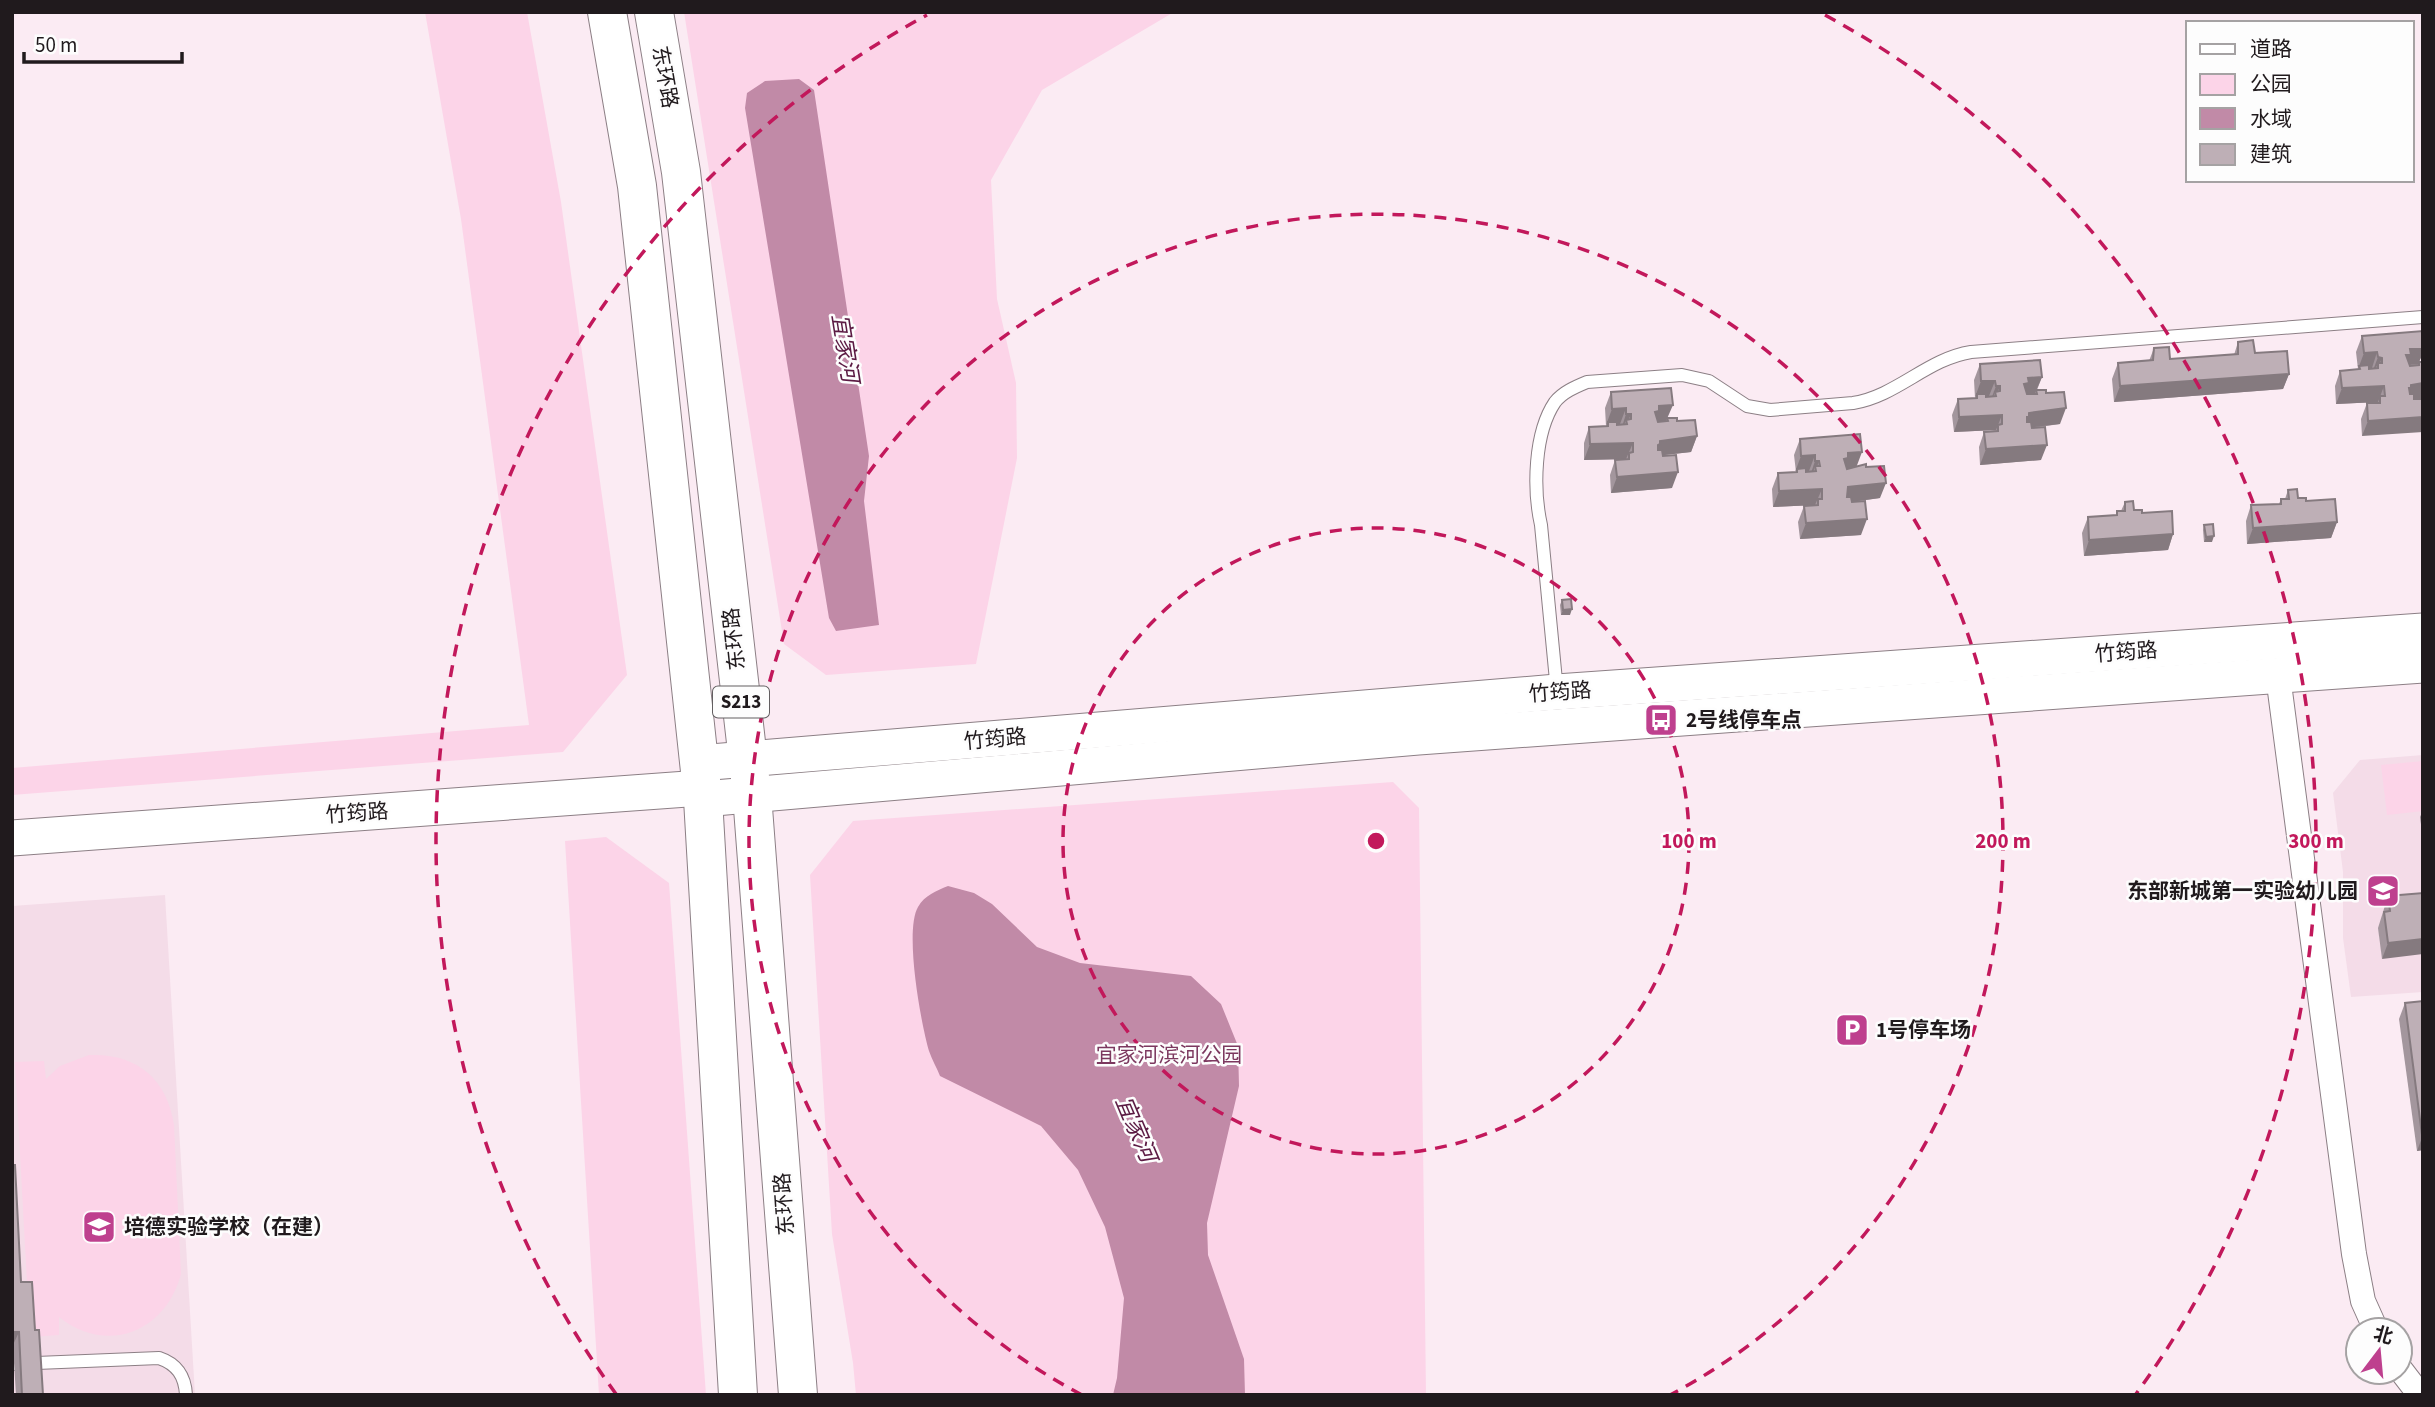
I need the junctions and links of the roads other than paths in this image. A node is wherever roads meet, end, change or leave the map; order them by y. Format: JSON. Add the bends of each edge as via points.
{"nodes":[{"id":1,"x":607,"y":12,"type":"edge"},
{"id":2,"x":654,"y":12,"type":"edge"},
{"id":3,"x":2423,"y":317,"type":"edge"},
{"id":4,"x":2423,"y":631,"type":"edge"},
{"id":5,"x":2423,"y":665,"type":"edge"},
{"id":6,"x":2278,"y":676,"type":"junction"},
{"id":7,"x":1557,"y":692,"type":"junction"},
{"id":8,"x":750,"y":777,"type":"junction"},
{"id":9,"x":701,"y":783,"type":"junction"},
{"id":10,"x":12,"y":838,"type":"edge"},
{"id":11,"x":2370,"y":1316,"type":"edge"},
{"id":12,"x":12,"y":1364,"type":"edge"},
{"id":13,"x":187,"y":1395,"type":"edge"},
{"id":14,"x":738,"y":1395,"type":"edge"},
{"id":15,"x":798,"y":1395,"type":"edge"}],
"edges":[{"from":1,"to":9,"type":"highway","number":"S213","via":[[637,186]]},
{"from":2,"to":8,"type":"highway","name":"东环路","number":"S213","via":[[681,172]]},
{"from":3,"to":7,"type":"lane","via":[[1956,354],[1876,397],[1840,404],[1758,409],[1709,381],[1682,375],[1587,382],[1574,387],[1551,410],[1536,468]]},
{"from":4,"to":7,"type":"main road","name":"竹筠路"},
{"from":5,"to":6,"type":"main road","name":"竹筠路"},
{"from":6,"to":8,"type":"main road","name":"竹筠路","via":[[1418,737]]},
{"from":6,"to":11,"type":"street","via":[[2354,1254]]},
{"from":7,"to":8,"type":"main road","name":"竹筠路"},
{"from":8,"to":9,"type":"main road","name":"竹筠路"},
{"from":8,"to":15,"type":"highway","name":"东环路","number":"S213"},
{"from":9,"to":10,"type":"main road","name":"竹筠路"},
{"from":9,"to":14,"type":"highway","number":"S213"},
{"from":12,"to":13,"type":"lane","via":[[159,1358],[181,1373]]}]}
